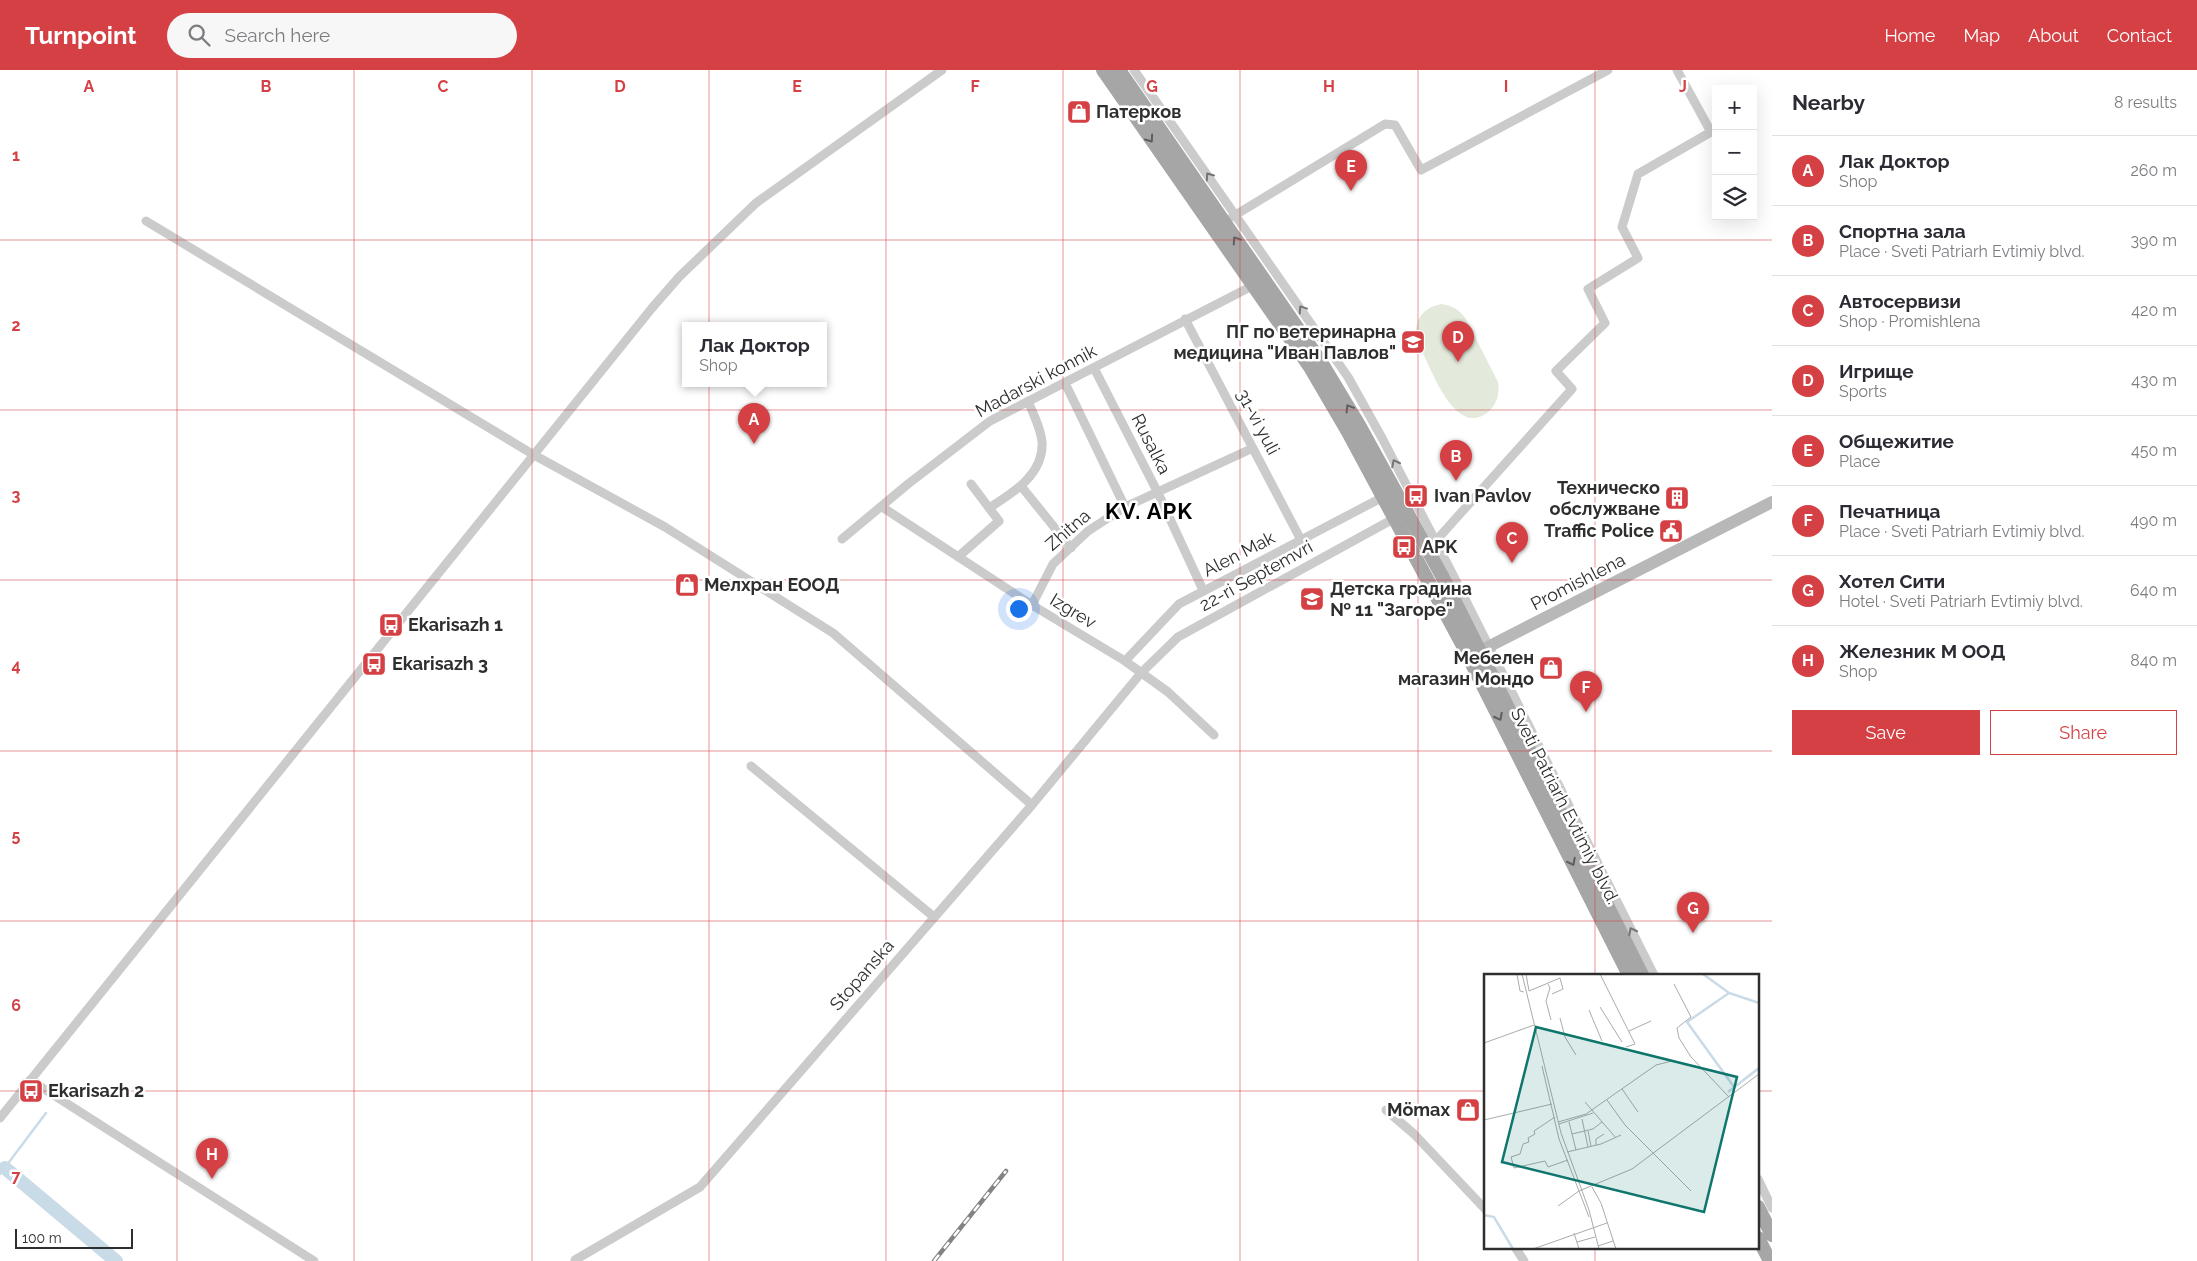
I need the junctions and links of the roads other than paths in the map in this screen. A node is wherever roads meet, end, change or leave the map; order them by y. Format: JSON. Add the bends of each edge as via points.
{"nodes":[{"id":1,"x":942,"y":70,"type":"edge"},
{"id":2,"x":1103,"y":70,"type":"edge"},
{"id":3,"x":1119,"y":70,"type":"edge"},
{"id":4,"x":1134,"y":70,"type":"edge"},
{"id":5,"x":1608,"y":70,"type":"edge"},
{"id":6,"x":1677,"y":70,"type":"edge"},
{"id":7,"x":1236,"y":214,"type":"junction"},
{"id":8,"x":146,"y":221,"type":"dead end"},
{"id":9,"x":1224,"y":224,"type":"junction"},
{"id":10,"x":1258,"y":283,"type":"junction"},
{"id":11,"x":1185,"y":319,"type":"junction"},
{"id":12,"x":1094,"y":368,"type":"junction"},
{"id":13,"x":1065,"y":383,"type":"junction"},
{"id":14,"x":1028,"y":401,"type":"junction"},
{"id":15,"x":1253,"y":448,"type":"junction"},
{"id":16,"x":534,"y":454,"type":"junction"},
{"id":17,"x":971,"y":484,"type":"dead end"},
{"id":18,"x":1021,"y":486,"type":"junction"},
{"id":19,"x":1158,"y":493,"type":"junction"},
{"id":20,"x":1384,"y":497,"type":"junction"},
{"id":21,"x":1772,"y":502,"type":"edge"},
{"id":22,"x":882,"y":507,"type":"junction"},
{"id":23,"x":1125,"y":507,"type":"junction"},
{"id":24,"x":989,"y":508,"type":"junction"},
{"id":25,"x":1395,"y":518,"type":"junction"},
{"id":26,"x":842,"y":539,"type":"dead end"},
{"id":27,"x":1435,"y":539,"type":"junction"},
{"id":28,"x":1301,"y":540,"type":"junction"},
{"id":29,"x":1070,"y":548,"type":"junction"},
{"id":30,"x":1429,"y":553,"type":"junction"},
{"id":31,"x":958,"y":557,"type":"junction"},
{"id":32,"x":1202,"y":590,"type":"junction"},
{"id":33,"x":1032,"y":605,"type":"junction"},
{"id":34,"x":1457,"y":635,"type":"junction"},
{"id":35,"x":1484,"y":649,"type":"junction"},
{"id":36,"x":1125,"y":661,"type":"junction"},
{"id":37,"x":1141,"y":673,"type":"junction"},
{"id":38,"x":1478,"y":674,"type":"junction"},
{"id":39,"x":1214,"y":735,"type":"dead end"},
{"id":40,"x":751,"y":766,"type":"dead end"},
{"id":41,"x":1032,"y":805,"type":"junction"},
{"id":42,"x":934,"y":917,"type":"junction"},
{"id":43,"x":1628,"y":974,"type":"edge"},
{"id":44,"x":1642,"y":974,"type":"edge"},
{"id":45,"x":1653,"y":974,"type":"edge"},
{"id":46,"x":30,"y":1080,"type":"junction"},
{"id":47,"x":1386,"y":1110,"type":"dead end"},
{"id":48,"x":0,"y":1118,"type":"edge"},
{"id":49,"x":1760,"y":1183,"type":"edge"},
{"id":50,"x":1484,"y":1208,"type":"edge"},
{"id":51,"x":1772,"y":1208,"type":"edge"},
{"id":52,"x":1760,"y":1211,"type":"edge"},
{"id":53,"x":1771,"y":1230,"type":"edge"},
{"id":54,"x":1760,"y":1242,"type":"edge"},
{"id":55,"x":1516,"y":1248,"type":"edge"},
{"id":56,"x":575,"y":1260,"type":"dead end"},
{"id":57,"x":314,"y":1261,"type":"edge"},
{"id":58,"x":1524,"y":1261,"type":"edge"},
{"id":59,"x":1770,"y":1261,"type":"edge"}],
"edges":[{"from":1,"to":16,"type":"street","via":[[756,203],[712,244],[652,308]]},
{"from":2,"to":10,"type":"main road","name":"Sveti Patriarh Evtimiy blvd.","one_way":true},
{"from":3,"to":9,"type":"main road","name":"Sveti Patriarh Evtimiy blvd."},
{"from":7,"to":4,"type":"street","one_way":true},
{"from":5,"to":7,"type":"street","via":[[1421,170],[1395,125],[1385,124]]},
{"from":6,"to":27,"type":"street","via":[[1711,132],[1638,174],[1622,227],[1638,258],[1588,288],[1605,323],[1556,371],[1572,389]]},
{"from":7,"to":9,"type":"street"},
{"from":27,"to":7,"type":"street","one_way":true,"via":[[1348,377]]},
{"from":8,"to":16,"type":"street"},
{"from":10,"to":9,"type":"main road","name":"Sveti Patriarh Evtimiy blvd.","one_way":true},
{"from":10,"to":11,"type":"street","name":"Madarski konnik"},
{"from":10,"to":20,"type":"main road","name":"Sveti Patriarh Evtimiy blvd."},
{"from":30,"to":10,"type":"main road","name":"Sveti Patriarh Evtimiy blvd.","one_way":true,"via":[[1321,362]]},
{"from":11,"to":12,"type":"street","name":"Madarski konnik"},
{"from":11,"to":15,"type":"street","name":"31-vi yuli"},
{"from":12,"to":13,"type":"street","name":"Madarski konnik"},
{"from":12,"to":19,"type":"street","name":"Rusalka"},
{"from":13,"to":14,"type":"street","name":"Madarski konnik"},
{"from":13,"to":23,"type":"street"},
{"from":14,"to":18,"type":"street","via":[[1042,440],[1042,454]]},
{"from":14,"to":22,"type":"street","name":"Madarski konnik","via":[[990,422]]},
{"from":15,"to":19,"type":"street","name":"Zhitna"},
{"from":15,"to":28,"type":"street","name":"31-vi yuli"},
{"from":16,"to":41,"type":"street","via":[[665,527],[832,633]]},
{"from":16,"to":46,"type":"street"},
{"from":17,"to":24,"type":"street"},
{"from":18,"to":24,"type":"street"},
{"from":18,"to":29,"type":"street"},
{"from":19,"to":23,"type":"street","name":"Zhitna"},
{"from":19,"to":32,"type":"street","name":"Rusalka"},
{"from":20,"to":25,"type":"main road","name":"Sveti Patriarh Evtimiy blvd."},
{"from":20,"to":28,"type":"street","name":"Alen Mak"},
{"from":21,"to":35,"type":"main road","name":"Promishlena"},
{"from":22,"to":26,"type":"street","name":"Madarski konnik"},
{"from":22,"to":31,"type":"street","name":"Izgrev"},
{"from":23,"to":29,"type":"street","name":"Zhitna","via":[[1088,530]]},
{"from":24,"to":31,"type":"street","via":[[999,521]]},
{"from":25,"to":34,"type":"main road","name":"Sveti Patriarh Evtimiy blvd."},
{"from":25,"to":37,"type":"street","name":"22-ri Septemvri","via":[[1178,637]]},
{"from":27,"to":30,"type":"street"},
{"from":27,"to":35,"type":"street"},
{"from":28,"to":32,"type":"street","name":"Alen Mak"},
{"from":29,"to":33,"type":"street","name":"Zhitna","via":[[1053,564]]},
{"from":30,"to":35,"type":"main road","name":"Sveti Patriarh Evtimiy blvd."},
{"from":31,"to":33,"type":"street","name":"Izgrev"},
{"from":32,"to":36,"type":"street","name":"Alen Mak","via":[[1179,604]]},
{"from":33,"to":36,"type":"street","name":"Izgrev"},
{"from":34,"to":35,"type":"main road"},
{"from":34,"to":38,"type":"main road","name":"Sveti Patriarh Evtimiy blvd."},
{"from":35,"to":38,"type":"main road"},
{"from":35,"to":44,"type":"main road","name":"Sveti Patriarh Evtimiy blvd."},
{"from":45,"to":35,"type":"street","one_way":true},
{"from":36,"to":37,"type":"street","name":"Izgrev"},
{"from":37,"to":39,"type":"street","name":"Izgrev","via":[[1168,692]]},
{"from":37,"to":41,"type":"street","name":"Stopanska"},
{"from":38,"to":43,"type":"main road","name":"Sveti Patriarh Evtimiy blvd.","one_way":true},
{"from":40,"to":42,"type":"street"},
{"from":41,"to":42,"type":"street","name":"Stopanska"},
{"from":42,"to":56,"type":"street","name":"Stopanska","via":[[700,1187]]},
{"from":46,"to":48,"type":"street"},
{"from":46,"to":57,"type":"street"},
{"from":47,"to":50,"type":"street","via":[[1414,1134]]},
{"from":49,"to":51,"type":"street"},
{"from":52,"to":53,"type":"main road"},
{"from":54,"to":59,"type":"main road"},
{"from":55,"to":58,"type":"street"}]}
